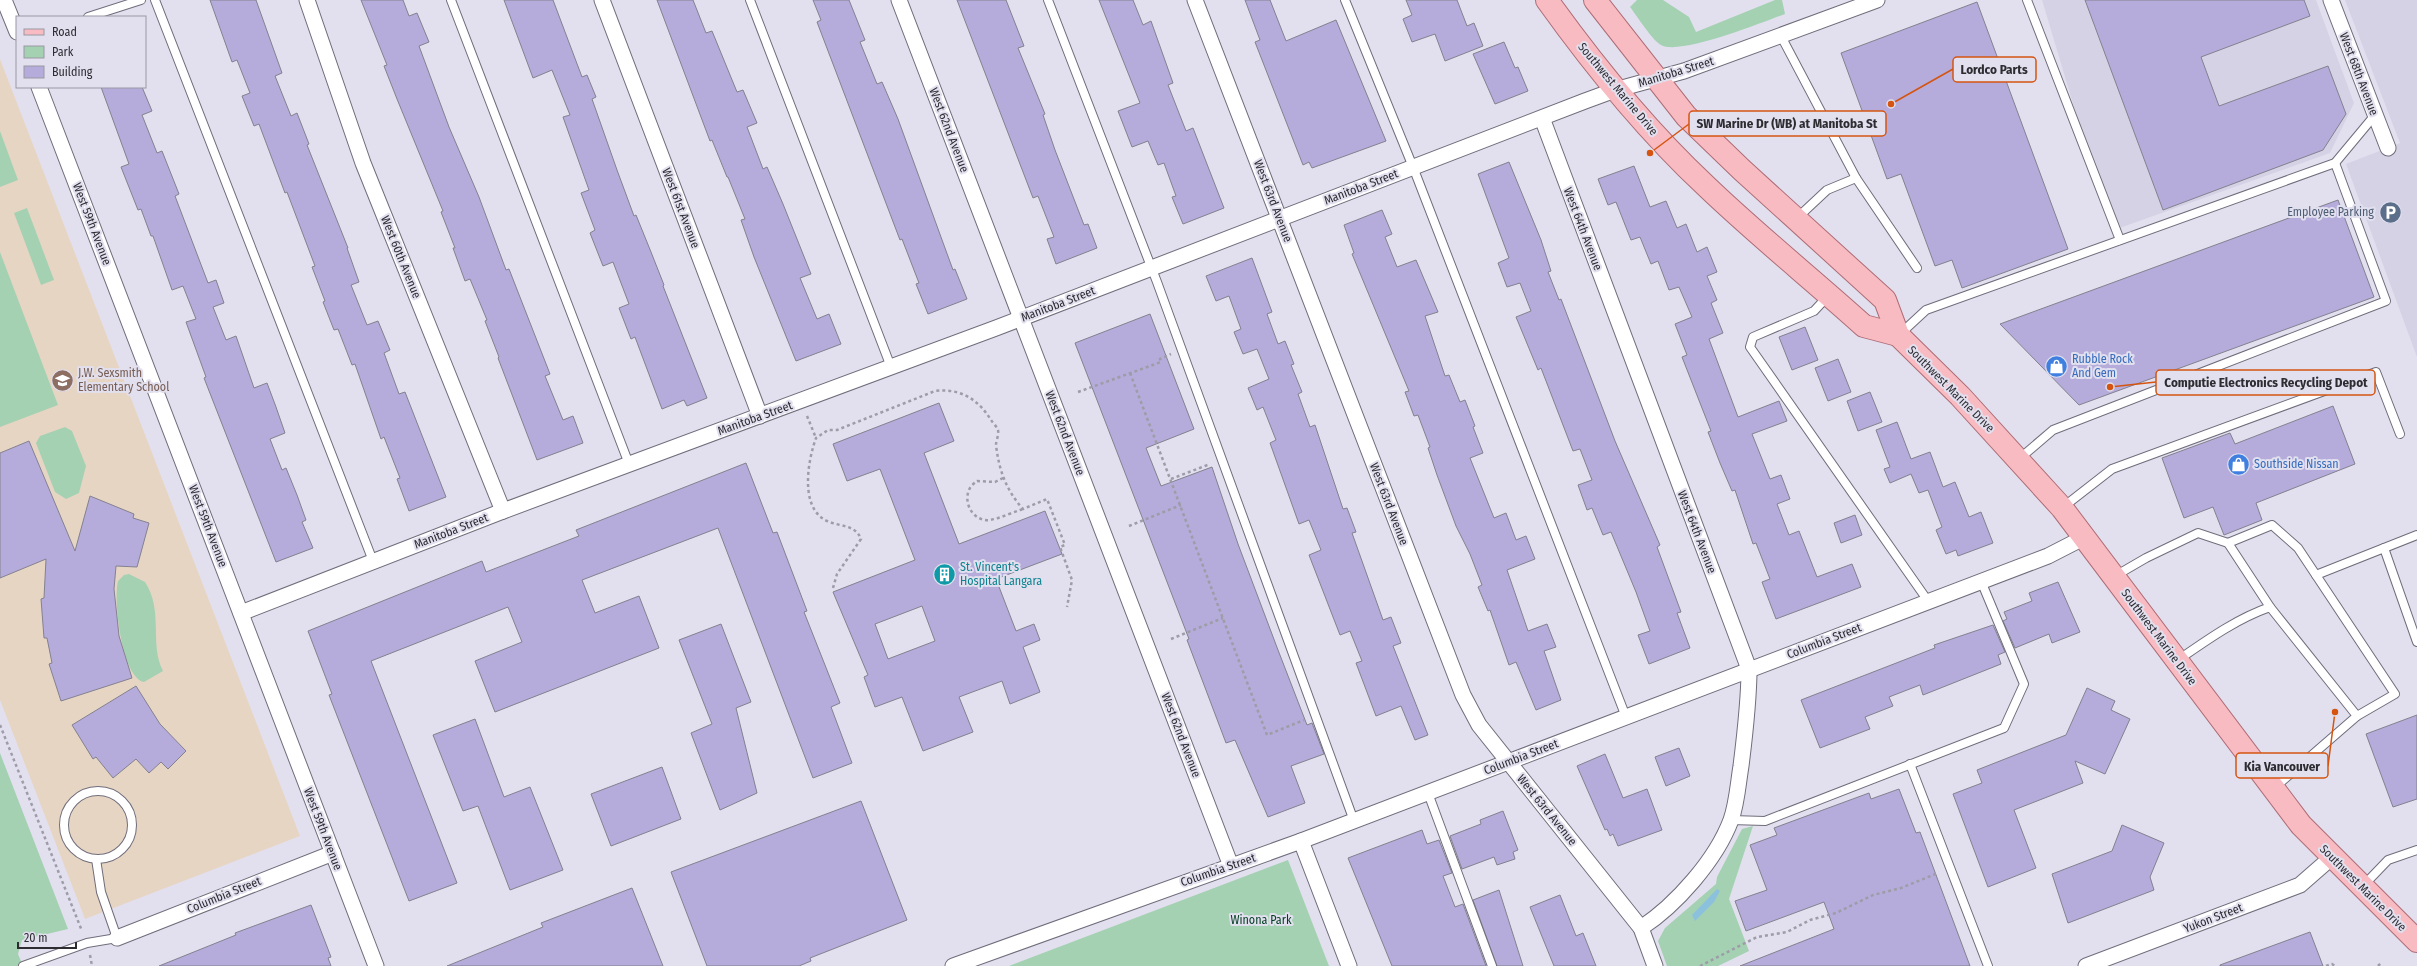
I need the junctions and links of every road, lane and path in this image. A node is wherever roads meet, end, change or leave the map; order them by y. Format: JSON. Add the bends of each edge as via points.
{"nodes":[{"id":1,"x":4,"y":0,"type":"edge"},
{"id":2,"x":141,"y":0,"type":"edge"},
{"id":3,"x":155,"y":0,"type":"edge"},
{"id":4,"x":307,"y":0,"type":"edge"},
{"id":5,"x":451,"y":0,"type":"edge"},
{"id":6,"x":602,"y":0,"type":"edge"},
{"id":7,"x":750,"y":0,"type":"edge"},
{"id":8,"x":899,"y":0,"type":"edge"},
{"id":9,"x":1048,"y":0,"type":"edge"},
{"id":10,"x":1195,"y":0,"type":"edge"},
{"id":11,"x":1345,"y":0,"type":"edge"},
{"id":12,"x":1548,"y":0,"type":"edge"},
{"id":13,"x":1594,"y":0,"type":"edge"},
{"id":14,"x":1877,"y":0,"type":"edge"},
{"id":15,"x":2027,"y":0,"type":"edge"},
{"id":16,"x":2331,"y":0,"type":"edge"},
{"id":17,"x":1854,"y":4,"type":"edge"},
{"id":18,"x":91,"y":16,"type":"edge"},
{"id":19,"x":16,"y":30,"type":"edge"},
{"id":20,"x":1781,"y":36,"type":"junction"},
{"id":21,"x":1656,"y":78,"type":"junction"},
{"id":22,"x":39,"y":88,"type":"edge"},
{"id":23,"x":1615,"y":90,"type":"junction"},
{"id":24,"x":2375,"y":115,"type":"junction"},
{"id":25,"x":1542,"y":118,"type":"junction"},
{"id":26,"x":2388,"y":148,"type":"dead end"},
{"id":27,"x":2335,"y":163,"type":"junction"},
{"id":28,"x":1413,"y":167,"type":"junction"},
{"id":29,"x":1856,"y":178,"type":"junction"},
{"id":30,"x":1279,"y":218,"type":"junction"},
{"id":31,"x":1795,"y":219,"type":"junction"},
{"id":32,"x":2120,"y":240,"type":"junction"},
{"id":33,"x":1151,"y":267,"type":"junction"},
{"id":34,"x":1917,"y":268,"type":"dead end"},
{"id":35,"x":1829,"y":295,"type":"junction"},
{"id":36,"x":1021,"y":318,"type":"junction"},
{"id":37,"x":1898,"y":335,"type":"junction"},
{"id":38,"x":1182,"y":350,"type":"junction"},
{"id":39,"x":891,"y":367,"type":"junction"},
{"id":40,"x":1130,"y":373,"type":"junction"},
{"id":41,"x":1078,"y":392,"type":"dead end"},
{"id":42,"x":807,"y":415,"type":"dead end"},
{"id":43,"x":760,"y":416,"type":"junction"},
{"id":44,"x":2400,"y":434,"type":"dead end"},
{"id":45,"x":816,"y":438,"type":"junction"},
{"id":46,"x":2019,"y":459,"type":"junction"},
{"id":47,"x":1222,"y":460,"type":"junction"},
{"id":48,"x":629,"y":464,"type":"junction"},
{"id":49,"x":1003,"y":478,"type":"junction"},
{"id":50,"x":1171,"y":479,"type":"junction"},
{"id":51,"x":1181,"y":505,"type":"junction"},
{"id":52,"x":1023,"y":508,"type":"junction"},
{"id":53,"x":2062,"y":508,"type":"junction"},
{"id":54,"x":503,"y":511,"type":"junction"},
{"id":55,"x":1129,"y":526,"type":"dead end"},
{"id":56,"x":2417,"y":535,"type":"edge"},
{"id":57,"x":2085,"y":537,"type":"junction"},
{"id":58,"x":2228,"y":543,"type":"junction"},
{"id":59,"x":2384,"y":548,"type":"junction"},
{"id":60,"x":373,"y":561,"type":"junction"},
{"id":61,"x":2316,"y":575,"type":"junction"},
{"id":62,"x":2115,"y":577,"type":"junction"},
{"id":63,"x":1981,"y":581,"type":"junction"},
{"id":64,"x":833,"y":588,"type":"dead end"},
{"id":65,"x":1928,"y":601,"type":"junction"},
{"id":66,"x":1067,"y":607,"type":"dead end"},
{"id":67,"x":2270,"y":607,"type":"junction"},
{"id":68,"x":241,"y":613,"type":"junction"},
{"id":69,"x":1223,"y":618,"type":"junction"},
{"id":70,"x":1171,"y":639,"type":"dead end"},
{"id":71,"x":2417,"y":642,"type":"edge"},
{"id":72,"x":2178,"y":661,"type":"junction"},
{"id":73,"x":1749,"y":670,"type":"junction"},
{"id":74,"x":1316,"y":716,"type":"junction"},
{"id":75,"x":2357,"y":716,"type":"junction"},
{"id":76,"x":1626,"y":717,"type":"junction"},
{"id":77,"x":0,"y":725,"type":"edge"},
{"id":78,"x":1508,"y":762,"type":"junction"},
{"id":79,"x":1910,"y":764,"type":"junction"},
{"id":80,"x":2273,"y":788,"type":"junction"},
{"id":81,"x":1428,"y":793,"type":"junction"},
{"id":82,"x":1731,"y":820,"type":"junction"},
{"id":83,"x":1354,"y":821,"type":"junction"},
{"id":84,"x":1301,"y":841,"type":"junction"},
{"id":85,"x":2417,"y":850,"type":"edge"},
{"id":86,"x":333,"y":853,"type":"junction"},
{"id":87,"x":2332,"y":857,"type":"junction"},
{"id":88,"x":96,"y":859,"type":"junction"},
{"id":89,"x":1231,"y":866,"type":"junction"},
{"id":90,"x":1950,"y":868,"type":"junction"},
{"id":91,"x":2362,"y":887,"type":"junction"},
{"id":92,"x":1641,"y":928,"type":"junction"},
{"id":93,"x":117,"y":938,"type":"junction"},
{"id":94,"x":2417,"y":941,"type":"edge"},
{"id":95,"x":87,"y":943,"type":"junction"},
{"id":96,"x":2381,"y":963,"type":"dead end"},
{"id":97,"x":22,"y":966,"type":"edge"},
{"id":98,"x":376,"y":966,"type":"edge"},
{"id":99,"x":952,"y":966,"type":"edge"},
{"id":100,"x":1348,"y":966,"type":"edge"},
{"id":101,"x":1492,"y":966,"type":"edge"},
{"id":102,"x":1655,"y":966,"type":"edge"},
{"id":103,"x":1700,"y":966,"type":"edge"},
{"id":104,"x":1988,"y":966,"type":"edge"},
{"id":105,"x":2086,"y":966,"type":"edge"},
{"id":106,"x":2326,"y":966,"type":"edge"},
{"id":107,"x":2336,"y":966,"type":"edge"},
{"id":108,"x":2378,"y":966,"type":"edge"}],
"edges":[{"from":1,"to":19,"type":"street"},
{"from":2,"to":18,"type":"lane"},
{"from":3,"to":60,"type":"lane"},
{"from":4,"to":54,"type":"street","name":"West 60th Avenue","via":[[363,163]]},
{"from":5,"to":48,"type":"lane"},
{"from":6,"to":43,"type":"street","name":"West 61st Avenue"},
{"from":7,"to":39,"type":"lane"},
{"from":8,"to":36,"type":"street","name":"West 62nd Avenue"},
{"from":9,"to":33,"type":"lane"},
{"from":10,"to":30,"type":"street","name":"West 63rd Avenue"},
{"from":11,"to":28,"type":"lane"},
{"from":12,"to":23,"type":"main road","name":"Southwest Marine Drive"},
{"from":13,"to":21,"type":"main road","name":"Southwest Marine Drive"},
{"from":14,"to":17,"type":"street","name":"Manitoba Street"},
{"from":15,"to":32,"type":"lane"},
{"from":16,"to":24,"type":"street","name":"West 68th Avenue"},
{"from":17,"to":20,"type":"street","name":"Manitoba Street"},
{"from":20,"to":21,"type":"street","name":"Manitoba Street","via":[[1684,71]]},
{"from":20,"to":29,"type":"lane"},
{"from":21,"to":23,"type":"street","name":"Manitoba Street"},
{"from":21,"to":31,"type":"main road","name":"Southwest Marine Drive","via":[[1686,116]]},
{"from":22,"to":68,"type":"street","name":"West 59th Avenue"},
{"from":23,"to":25,"type":"street","name":"Manitoba Street"},
{"from":23,"to":35,"type":"main road","name":"Southwest Marine Drive","via":[[1705,186]]},
{"from":24,"to":26,"type":"street","name":"West 68th Avenue"},
{"from":24,"to":27,"type":"lane"},
{"from":25,"to":28,"type":"street","name":"Manitoba Street"},
{"from":25,"to":73,"type":"street","name":"West 64th Avenue"},
{"from":27,"to":32,"type":"lane"},
{"from":27,"to":46,"type":"lane","via":[[2386,301],[2054,430]]},
{"from":28,"to":30,"type":"street","name":"Manitoba Street"},
{"from":28,"to":76,"type":"lane"},
{"from":29,"to":31,"type":"lane","via":[[1827,190]]},
{"from":29,"to":34,"type":"lane"},
{"from":30,"to":33,"type":"street","name":"Manitoba Street"},
{"from":30,"to":78,"type":"street","name":"West 63rd Avenue","via":[[1463,695],[1479,725]]},
{"from":31,"to":37,"type":"main road","name":"Southwest Marine Drive","via":[[1885,300]]},
{"from":32,"to":37,"type":"lane","via":[[1926,310]]},
{"from":33,"to":36,"type":"street","name":"Manitoba Street"},
{"from":33,"to":38,"type":"lane"},
{"from":35,"to":37,"type":"main road","name":"Southwest Marine Drive","via":[[1864,326]]},
{"from":35,"to":65,"type":"lane","via":[[1814,311],[1753,337],[1750,347]]},
{"from":36,"to":39,"type":"street","name":"Manitoba Street"},
{"from":36,"to":89,"type":"street","name":"West 62nd Avenue"},
{"from":37,"to":46,"type":"main road","name":"Southwest Marine Drive"},
{"from":38,"to":40,"type":"path","via":[[1160,359],[1161,362]]},
{"from":38,"to":47,"type":"lane"},
{"from":39,"to":43,"type":"street","name":"Manitoba Street"},
{"from":40,"to":41,"type":"path"},
{"from":40,"to":50,"type":"path"},
{"from":42,"to":45,"type":"path"},
{"from":43,"to":48,"type":"street","name":"Manitoba Street"},
{"from":44,"to":53,"type":"lane","via":[[2376,372],[2112,469]]},
{"from":45,"to":49,"type":"path","via":[[828,430],[836,430],[935,391],[959,392],[979,404],[998,431],[998,456]]},
{"from":45,"to":64,"type":"path","via":[[810,454],[808,475],[811,499],[817,513],[825,520],[852,528],[858,532],[860,539],[837,574]]},
{"from":46,"to":53,"type":"main road","name":"Southwest Marine Drive"},
{"from":47,"to":50,"type":"path"},
{"from":47,"to":74,"type":"lane"},
{"from":48,"to":54,"type":"street","name":"Manitoba Street"},
{"from":49,"to":52,"type":"path","via":[[1006,487]]},
{"from":49,"to":52,"type":"path","via":[[994,482],[977,481],[969,489],[967,499],[970,511],[989,520]]},
{"from":50,"to":51,"type":"path"},
{"from":51,"to":55,"type":"path"},
{"from":51,"to":69,"type":"path"},
{"from":52,"to":66,"type":"path","via":[[1048,499],[1065,545],[1060,546],[1072,580]]},
{"from":53,"to":57,"type":"main road","name":"Southwest Marine Drive"},
{"from":54,"to":60,"type":"street","name":"Manitoba Street"},
{"from":56,"to":59,"type":"lane"},
{"from":57,"to":62,"type":"main road","name":"Southwest Marine Drive"},
{"from":57,"to":63,"type":"street","name":"Columbia Street","via":[[2048,556]]},
{"from":58,"to":61,"type":"lane","via":[[2272,525],[2298,548]]},
{"from":58,"to":62,"type":"lane","via":[[2198,533],[2146,558]]},
{"from":58,"to":67,"type":"lane"},
{"from":59,"to":61,"type":"lane"},
{"from":59,"to":71,"type":"lane"},
{"from":60,"to":68,"type":"street","name":"Manitoba Street"},
{"from":61,"to":75,"type":"lane","via":[[2395,694]]},
{"from":62,"to":72,"type":"main road","name":"Southwest Marine Drive"},
{"from":63,"to":65,"type":"street","name":"Columbia Street"},
{"from":63,"to":79,"type":"lane","via":[[2024,684],[2004,728]]},
{"from":65,"to":73,"type":"street","name":"Columbia Street"},
{"from":67,"to":72,"type":"lane","via":[[2251,614],[2205,641]]},
{"from":67,"to":75,"type":"lane"},
{"from":68,"to":86,"type":"street","name":"West 59th Avenue"},
{"from":69,"to":70,"type":"path"},
{"from":69,"to":74,"type":"path","via":[[1267,735]]},
{"from":72,"to":80,"type":"main road","name":"Southwest Marine Drive"},
{"from":73,"to":76,"type":"street","name":"Columbia Street"},
{"from":73,"to":82,"type":"street","name":"West 64th Avenue","via":[[1749,702]]},
{"from":74,"to":83,"type":"lane"},
{"from":75,"to":80,"type":"lane"},
{"from":76,"to":78,"type":"street","name":"Columbia Street"},
{"from":77,"to":95,"type":"path"},
{"from":78,"to":81,"type":"street","name":"Columbia Street"},
{"from":78,"to":92,"type":"street","name":"West 63rd Avenue"},
{"from":79,"to":82,"type":"lane","via":[[1765,821]]},
{"from":79,"to":90,"type":"lane"},
{"from":80,"to":87,"type":"main road","name":"Southwest Marine Drive","via":[[2302,825]]},
{"from":81,"to":83,"type":"street","name":"Columbia Street"},
{"from":81,"to":101,"type":"lane"},
{"from":82,"to":92,"type":"street","name":"West 64th Avenue","via":[[1715,852],[1692,881],[1660,916]]},
{"from":83,"to":84,"type":"street","name":"Columbia Street"},
{"from":84,"to":89,"type":"street","name":"Columbia Street"},
{"from":84,"to":100,"type":"street"},
{"from":85,"to":91,"type":"lane","via":[[2388,860]]},
{"from":86,"to":93,"type":"street","name":"Columbia Street"},
{"from":86,"to":98,"type":"street","name":"West 59th Avenue"},
{"from":87,"to":91,"type":"main road","name":"Southwest Marine Drive"},
{"from":87,"to":105,"type":"street","name":"Yukon Street","via":[[2300,885]]},
{"from":88,"to":88,"type":"lane","via":[[112,856],[126,845],[131,835],[132,823],[130,812],[124,802],[105,791],[93,790],[82,793],[73,800],[63,820],[64,832],[75,851],[85,857]]},
{"from":88,"to":93,"type":"lane","via":[[101,892]]},
{"from":89,"to":99,"type":"street","name":"Columbia Street"},
{"from":90,"to":103,"type":"path","via":[[1901,888],[1873,895],[1836,913],[1810,920],[1786,932],[1757,937]]},
{"from":90,"to":104,"type":"lane"},
{"from":91,"to":94,"type":"main road","name":"Southwest Marine Drive"},
{"from":92,"to":102,"type":"street","name":"West 63rd Avenue"},
{"from":93,"to":95,"type":"lane"},
{"from":95,"to":97,"type":"lane"},
{"from":96,"to":108,"type":"path"},
{"from":106,"to":107,"type":"path"}]}
